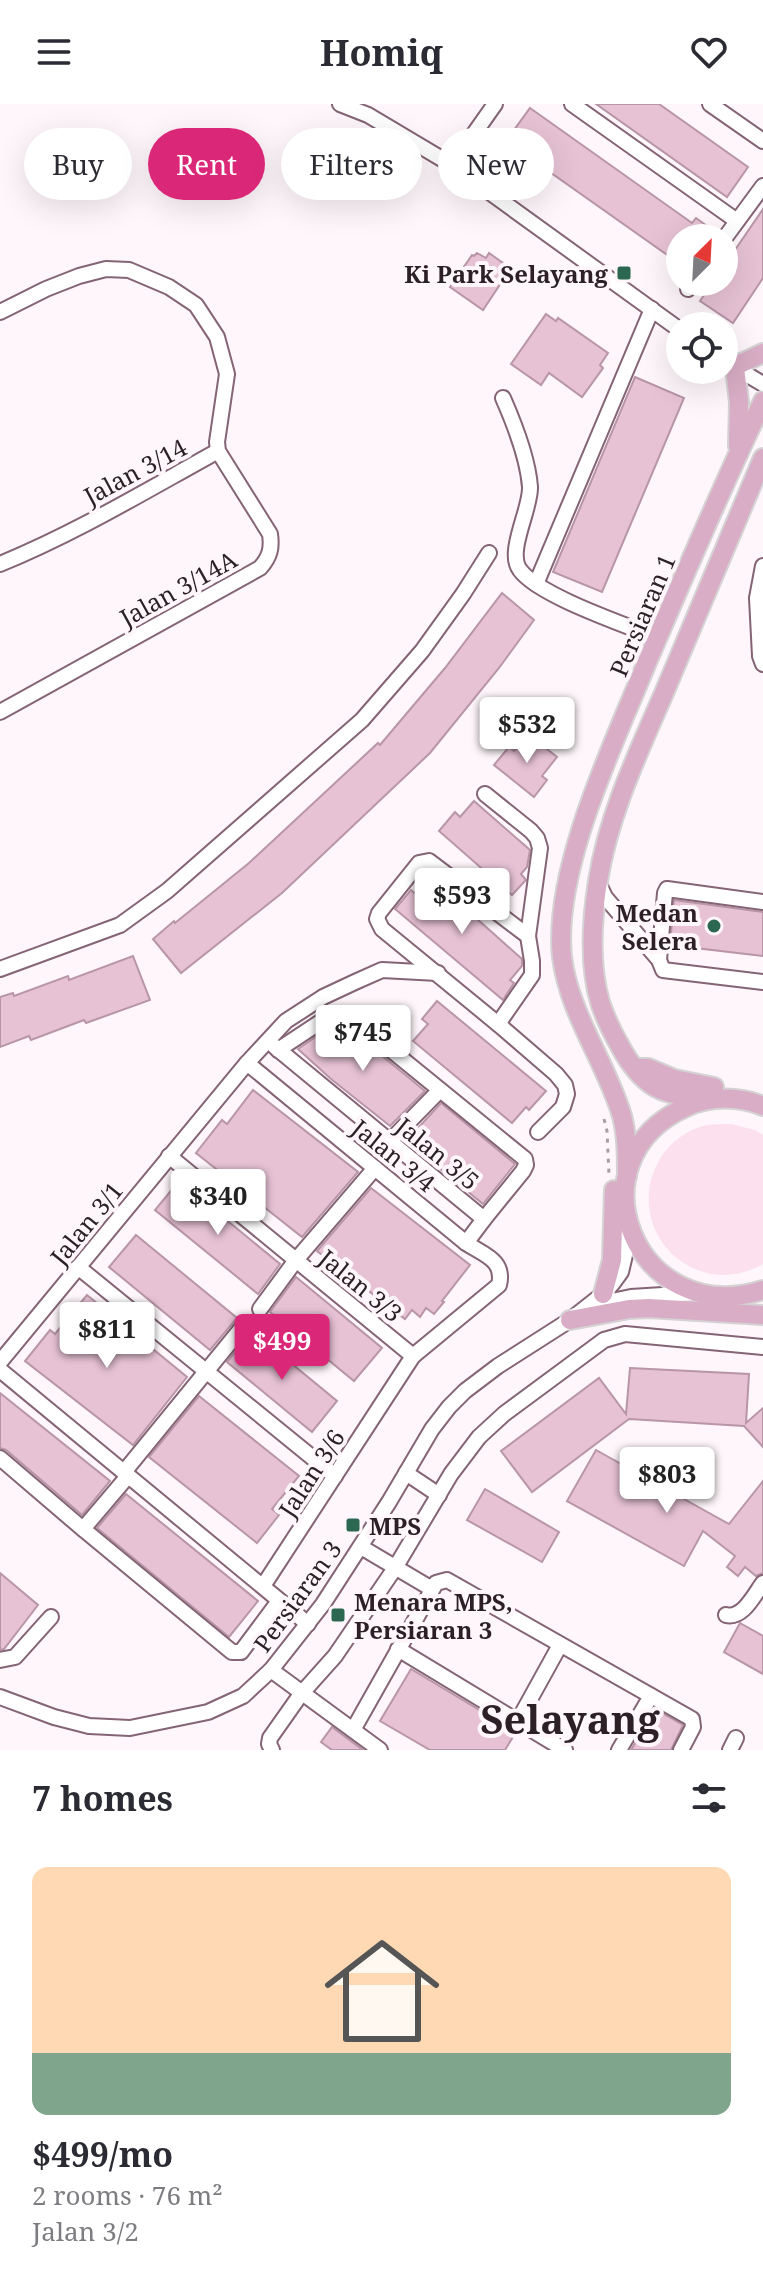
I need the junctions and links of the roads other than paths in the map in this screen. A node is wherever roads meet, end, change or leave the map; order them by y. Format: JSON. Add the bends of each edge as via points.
{"nodes":[{"id":1,"x":340,"y":104,"type":"edge"},
{"id":2,"x":495,"y":104,"type":"edge"},
{"id":3,"x":572,"y":104,"type":"edge"},
{"id":4,"x":710,"y":104,"type":"edge"},
{"id":5,"x":478,"y":128,"type":"edge"},
{"id":6,"x":763,"y":141,"type":"edge"},
{"id":7,"x":438,"y":157,"type":"edge"},
{"id":8,"x":763,"y":186,"type":"edge"},
{"id":9,"x":501,"y":200,"type":"edge"},
{"id":10,"x":737,"y":221,"type":"junction"},
{"id":11,"x":735,"y":224,"type":"edge"},
{"id":12,"x":652,"y":309,"type":"junction"},
{"id":13,"x":0,"y":312,"type":"edge"},
{"id":14,"x":666,"y":320,"type":"edge"},
{"id":15,"x":763,"y":353,"type":"edge"},
{"id":16,"x":738,"y":364,"type":"edge"},
{"id":17,"x":738,"y":369,"type":"edge"},
{"id":18,"x":734,"y":384,"type":"edge"},
{"id":19,"x":763,"y":384,"type":"edge"},
{"id":20,"x":503,"y":398,"type":"dead end"},
{"id":21,"x":763,"y":401,"type":"edge"},
{"id":22,"x":218,"y":451,"type":"junction"},
{"id":23,"x":738,"y":452,"type":"junction"},
{"id":24,"x":763,"y":458,"type":"edge"},
{"id":25,"x":489,"y":553,"type":"dead end"},
{"id":26,"x":0,"y":564,"type":"edge"},
{"id":27,"x":763,"y":566,"type":"edge"},
{"id":28,"x":536,"y":584,"type":"junction"},
{"id":29,"x":658,"y":638,"type":"junction"},
{"id":30,"x":763,"y":664,"type":"edge"},
{"id":31,"x":0,"y":712,"type":"edge"},
{"id":32,"x":485,"y":794,"type":"dead end"},
{"id":33,"x":598,"y":882,"type":"junction"},
{"id":34,"x":763,"y":902,"type":"edge"},
{"id":35,"x":528,"y":936,"type":"junction"},
{"id":36,"x":660,"y":962,"type":"junction"},
{"id":37,"x":0,"y":969,"type":"edge"},
{"id":38,"x":438,"y":973,"type":"junction"},
{"id":39,"x":763,"y":982,"type":"edge"},
{"id":40,"x":498,"y":1024,"type":"junction"},
{"id":41,"x":273,"y":1045,"type":"junction"},
{"id":42,"x":247,"y":1063,"type":"junction"},
{"id":43,"x":632,"y":1068,"type":"junction"},
{"id":44,"x":440,"y":1090,"type":"junction"},
{"id":45,"x":614,"y":1094,"type":"junction"},
{"id":46,"x":763,"y":1095,"type":"edge"},
{"id":47,"x":720,"y":1098,"type":"junction"},
{"id":48,"x":763,"y":1106,"type":"edge"},
{"id":49,"x":538,"y":1132,"type":"dead end"},
{"id":50,"x":390,"y":1141,"type":"junction"},
{"id":51,"x":169,"y":1156,"type":"junction"},
{"id":52,"x":375,"y":1168,"type":"junction"},
{"id":53,"x":627,"y":1176,"type":"junction"},
{"id":54,"x":484,"y":1219,"type":"junction"},
{"id":55,"x":628,"y":1223,"type":"junction"},
{"id":56,"x":466,"y":1243,"type":"junction"},
{"id":57,"x":296,"y":1260,"type":"junction"},
{"id":58,"x":78,"y":1267,"type":"junction"},
{"id":59,"x":499,"y":1285,"type":"joint"},
{"id":60,"x":762,"y":1291,"type":"edge"},
{"id":61,"x":695,"y":1293,"type":"junction"},
{"id":62,"x":603,"y":1294,"type":"junction"},
{"id":63,"x":587,"y":1306,"type":"junction"},
{"id":64,"x":260,"y":1309,"type":"dead end"},
{"id":65,"x":763,"y":1315,"type":"edge"},
{"id":66,"x":570,"y":1320,"type":"junction"},
{"id":67,"x":245,"y":1324,"type":"dead end"},
{"id":68,"x":763,"y":1347,"type":"edge"},
{"id":69,"x":413,"y":1356,"type":"junction"},
{"id":70,"x":0,"y":1362,"type":"edge"},
{"id":71,"x":0,"y":1370,"type":"edge"},
{"id":72,"x":206,"y":1371,"type":"junction"},
{"id":73,"x":0,"y":1458,"type":"edge"},
{"id":74,"x":406,"y":1473,"type":"junction"},
{"id":75,"x":126,"y":1474,"type":"junction"},
{"id":76,"x":335,"y":1476,"type":"junction"},
{"id":77,"x":439,"y":1495,"type":"junction"},
{"id":78,"x":83,"y":1529,"type":"junction"},
{"id":79,"x":361,"y":1547,"type":"junction"},
{"id":80,"x":395,"y":1568,"type":"junction"},
{"id":81,"x":763,"y":1583,"type":"edge"},
{"id":82,"x":263,"y":1586,"type":"junction"},
{"id":83,"x":432,"y":1589,"type":"junction"},
{"id":84,"x":279,"y":1601,"type":"junction"},
{"id":85,"x":726,"y":1615,"type":"dead end"},
{"id":86,"x":51,"y":1617,"type":"dead end"},
{"id":87,"x":308,"y":1624,"type":"junction"},
{"id":88,"x":560,"y":1645,"type":"junction"},
{"id":89,"x":398,"y":1649,"type":"junction"},
{"id":90,"x":0,"y":1660,"type":"edge"},
{"id":91,"x":271,"y":1670,"type":"junction"},
{"id":92,"x":301,"y":1694,"type":"junction"},
{"id":93,"x":651,"y":1696,"type":"junction"},
{"id":94,"x":0,"y":1697,"type":"edge"},
{"id":95,"x":518,"y":1721,"type":"junction"},
{"id":96,"x":353,"y":1730,"type":"junction"},
{"id":97,"x":272,"y":1750,"type":"edge"},
{"id":98,"x":380,"y":1750,"type":"edge"},
{"id":99,"x":565,"y":1750,"type":"edge"},
{"id":100,"x":619,"y":1750,"type":"edge"},
{"id":101,"x":681,"y":1750,"type":"edge"}],
"edges":[{"from":1,"to":7,"type":"street"},
{"from":2,"to":5,"type":"street"},
{"from":3,"to":10,"type":"street"},
{"from":4,"to":6,"type":"street"},
{"from":8,"to":10,"type":"street"},
{"from":9,"to":12,"type":"street"},
{"from":10,"to":11,"type":"street"},
{"from":12,"to":14,"type":"street"},
{"from":12,"to":28,"type":"street"},
{"from":13,"to":22,"type":"street","name":"Jalan 3/14","via":[[106,269],[129,270],[169,287],[196,305],[217,337],[227,374]]},
{"from":15,"to":16,"type":"main road"},
{"from":17,"to":19,"type":"street"},
{"from":18,"to":23,"type":"main road"},
{"from":20,"to":28,"type":"street","via":[[518,434],[530,488],[514,559]]},
{"from":21,"to":23,"type":"main road","name":"Persiaran 1"},
{"from":22,"to":26,"type":"street","name":"Jalan 3/14"},
{"from":22,"to":31,"type":"street","name":"Jalan 3/14A","via":[[270,534],[268,560]]},
{"from":23,"to":29,"type":"main road","name":"Persiaran 1"},
{"from":24,"to":33,"type":"main road","name":"Persiaran 1","via":[[643,742],[606,844]]},
{"from":25,"to":37,"type":"street","via":[[422,651],[362,720],[167,891],[120,925]]},
{"from":27,"to":30,"type":"street","via":[[757,598]]},
{"from":28,"to":29,"type":"street"},
{"from":29,"to":45,"type":"main road","name":"Persiaran 1","via":[[584,824],[561,926],[562,959],[575,1007]]},
{"from":32,"to":35,"type":"street","via":[[537,838]]},
{"from":33,"to":36,"type":"street"},
{"from":33,"to":43,"type":"main road","name":"Persiaran 1","via":[[594,962],[599,1000]]},
{"from":34,"to":36,"type":"street","via":[[667,889]]},
{"from":35,"to":38,"type":"street","via":[[435,864],[419,863],[377,919],[382,929]]},
{"from":35,"to":40,"type":"street","via":[[532,975]]},
{"from":36,"to":39,"type":"street","via":[[663,970]]},
{"from":38,"to":40,"type":"street"},
{"from":38,"to":41,"type":"street","via":[[382,970],[286,1021]]},
{"from":40,"to":49,"type":"street","via":[[565,1085],[563,1107]]},
{"from":41,"to":42,"type":"street","name":"Jalan 3/1"},
{"from":41,"to":44,"type":"street","via":[[341,1015],[353,1019]]},
{"from":41,"to":50,"type":"street","name":"Jalan 3/5"},
{"from":42,"to":51,"type":"street","name":"Jalan 3/1"},
{"from":42,"to":52,"type":"street","name":"Jalan 3/4"},
{"from":43,"to":46,"type":"main road"},
{"from":43,"to":47,"type":"main road","name":"Persiaran 1","via":[[666,1091]]},
{"from":44,"to":50,"type":"street"},
{"from":44,"to":54,"type":"street","via":[[525,1159],[523,1171]]},
{"from":45,"to":53,"type":"main road","name":"Persiaran 1","via":[[627,1142]]},
{"from":45,"to":62,"type":"main road","via":[[612,1260]]},
{"from":47,"to":48,"type":"main road","name":"Persiaran 1"},
{"from":47,"to":53,"type":"main road","via":[[671,1114],[651,1130]]},
{"from":50,"to":54,"type":"street","name":"Jalan 3/5"},
{"from":51,"to":57,"type":"street","name":"Jalan 3/3"},
{"from":51,"to":58,"type":"street","name":"Jalan 3/1"},
{"from":52,"to":56,"type":"street","name":"Jalan 3/4"},
{"from":52,"to":57,"type":"street"},
{"from":53,"to":55,"type":"main road","name":"Persiaran 1"},
{"from":54,"to":56,"type":"street","name":"Jalan 3/5"},
{"from":55,"to":61,"type":"main road","via":[[653,1267]]},
{"from":55,"to":62,"type":"street","name":"Persiaran 3","via":[[621,1272]]},
{"from":56,"to":59,"type":"street","name":"Jalan 3/4","via":[[498,1264]]},
{"from":57,"to":64,"type":"street"},
{"from":57,"to":69,"type":"street","name":"Jalan 3/3"},
{"from":58,"to":70,"type":"street","name":"Jalan 3/1"},
{"from":58,"to":72,"type":"street"},
{"from":59,"to":69,"type":"street","name":"Jalan 3/6"},
{"from":60,"to":61,"type":"main road","via":[[739,1297]]},
{"from":61,"to":63,"type":"street","name":"Persiaran 3"},
{"from":62,"to":63,"type":"street","name":"Persiaran 3"},
{"from":63,"to":66,"type":"street","name":"Persiaran 3"},
{"from":65,"to":66,"type":"main road","via":[[649,1308]]},
{"from":66,"to":74,"type":"street","name":"Persiaran 3","via":[[465,1391],[432,1429]]},
{"from":67,"to":72,"type":"street"},
{"from":68,"to":77,"type":"street","via":[[625,1334],[604,1340],[479,1437]]},
{"from":69,"to":76,"type":"street","name":"Jalan 3/6"},
{"from":71,"to":75,"type":"street"},
{"from":72,"to":75,"type":"street"},
{"from":72,"to":76,"type":"street"},
{"from":73,"to":78,"type":"street"},
{"from":74,"to":77,"type":"street"},
{"from":74,"to":79,"type":"street","name":"Persiaran 3"},
{"from":75,"to":78,"type":"street"},
{"from":75,"to":82,"type":"street"},
{"from":76,"to":82,"type":"street","name":"Jalan 3/6"},
{"from":77,"to":80,"type":"street"},
{"from":78,"to":84,"type":"street","via":[[232,1652],[241,1652]]},
{"from":79,"to":80,"type":"street"},
{"from":79,"to":87,"type":"street","name":"Persiaran 3"},
{"from":80,"to":83,"type":"street"},
{"from":80,"to":92,"type":"street","via":[[335,1656]]},
{"from":81,"to":85,"type":"street","via":[[740,1613]]},
{"from":82,"to":84,"type":"street"},
{"from":83,"to":88,"type":"street","via":[[447,1580]]},
{"from":83,"to":89,"type":"street"},
{"from":84,"to":87,"type":"street"},
{"from":86,"to":90,"type":"street","via":[[15,1657]]},
{"from":87,"to":91,"type":"street","name":"Persiaran 3"},
{"from":88,"to":93,"type":"street"},
{"from":88,"to":95,"type":"street"},
{"from":89,"to":95,"type":"street"},
{"from":89,"to":96,"type":"street"},
{"from":91,"to":92,"type":"street"},
{"from":91,"to":94,"type":"street","name":"Persiaran 3","via":[[243,1696],[208,1712],[130,1728],[89,1726]]},
{"from":92,"to":96,"type":"street"},
{"from":92,"to":97,"type":"street","via":[[270,1738]]},
{"from":93,"to":100,"type":"street"},
{"from":93,"to":101,"type":"street","via":[[694,1722]]},
{"from":95,"to":99,"type":"street"},
{"from":96,"to":98,"type":"street"}]}
